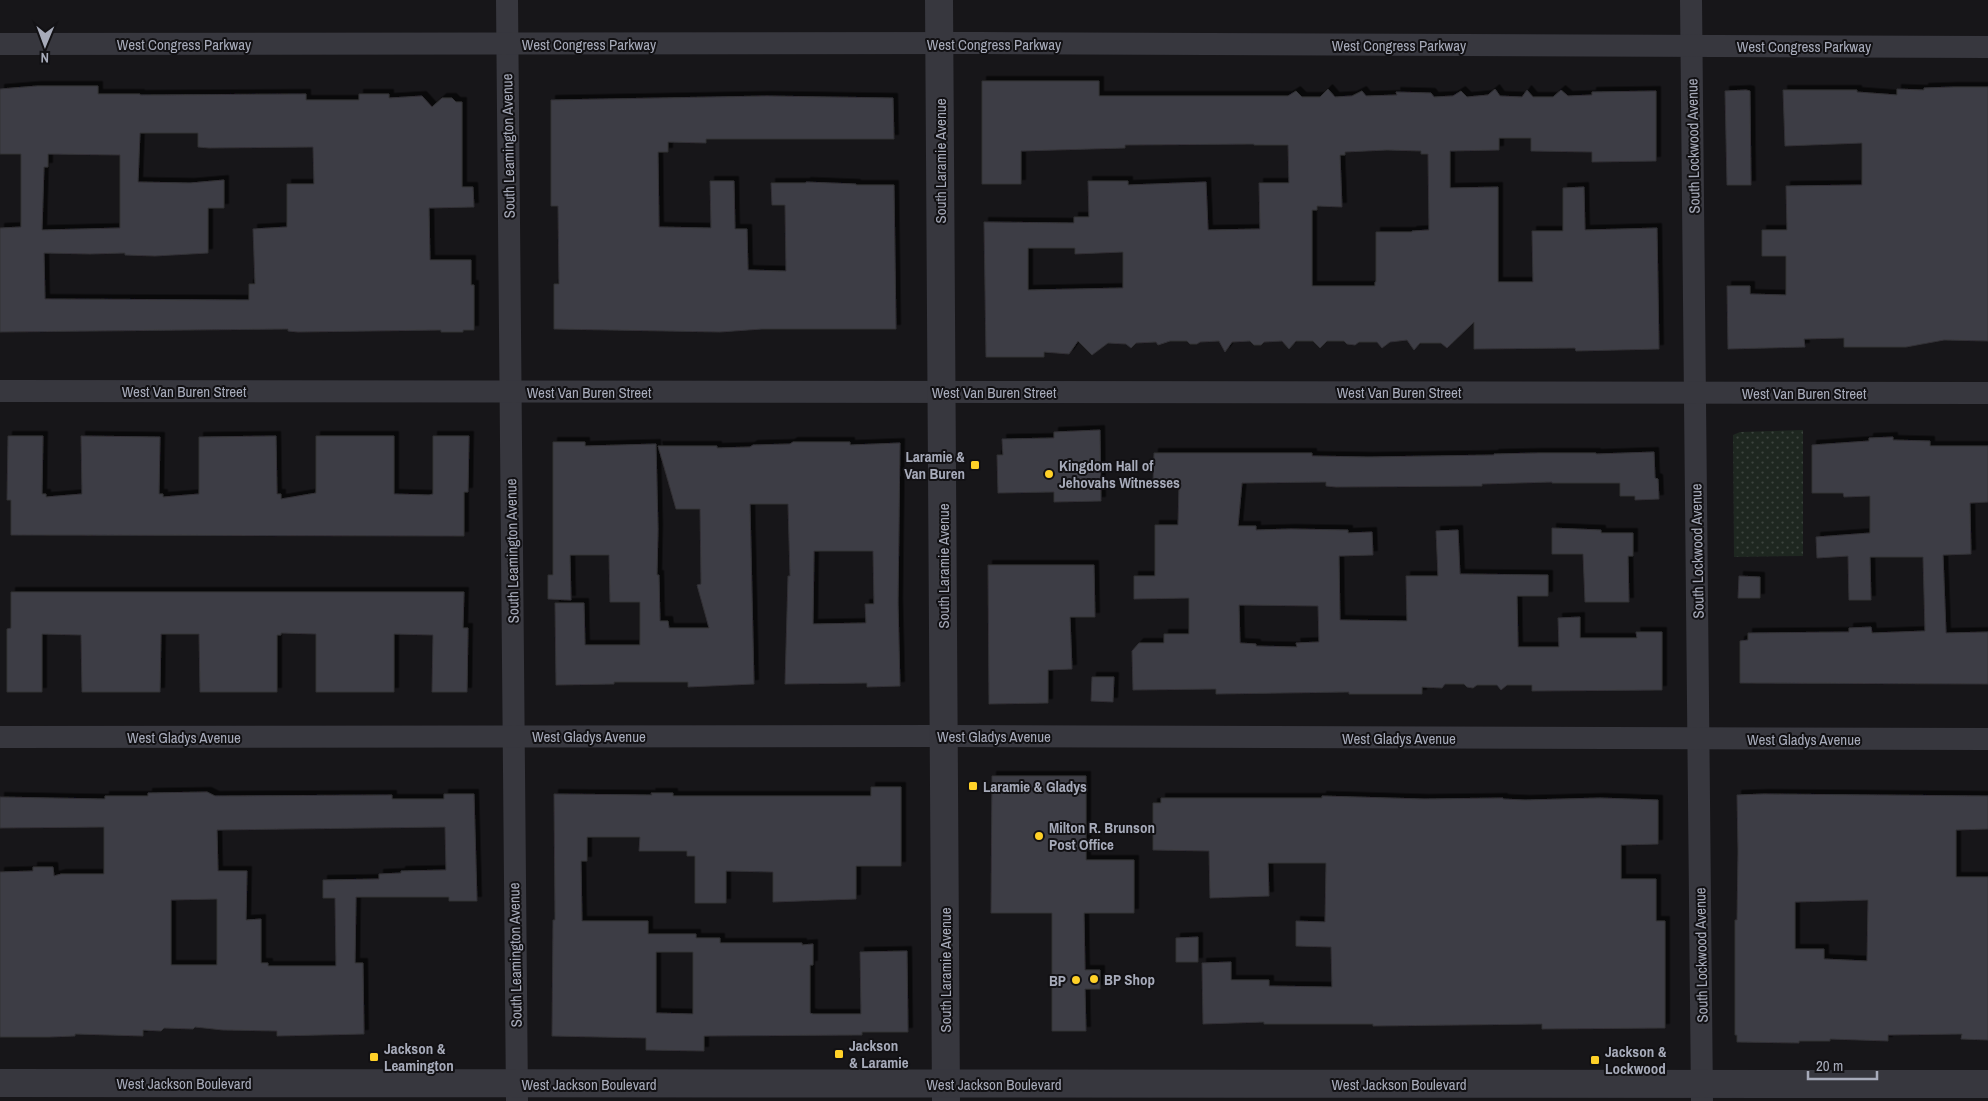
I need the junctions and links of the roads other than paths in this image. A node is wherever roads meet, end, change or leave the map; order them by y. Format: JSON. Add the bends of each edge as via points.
{"nodes":[{"id":1,"x":507,"y":0,"type":"edge"},
{"id":2,"x":939,"y":0,"type":"edge"},
{"id":3,"x":1691,"y":0,"type":"edge"},
{"id":4,"x":939,"y":43,"type":"junction"},
{"id":5,"x":0,"y":44,"type":"edge"},
{"id":6,"x":507,"y":44,"type":"junction"},
{"id":7,"x":1692,"y":46,"type":"junction"},
{"id":8,"x":1988,"y":47,"type":"edge"},
{"id":9,"x":0,"y":391,"type":"edge"},
{"id":10,"x":510,"y":391,"type":"junction"},
{"id":11,"x":941,"y":392,"type":"junction"},
{"id":12,"x":1695,"y":393,"type":"junction"},
{"id":13,"x":1988,"y":393,"type":"edge"},
{"id":14,"x":514,"y":736,"type":"junction"},
{"id":15,"x":944,"y":736,"type":"junction"},
{"id":16,"x":0,"y":737,"type":"edge"},
{"id":17,"x":1699,"y":739,"type":"junction"},
{"id":18,"x":1988,"y":739,"type":"edge"},
{"id":19,"x":0,"y":1083,"type":"edge"},
{"id":20,"x":1988,"y":1084,"type":"edge"},
{"id":21,"x":517,"y":1092,"type":"edge"},
{"id":22,"x":946,"y":1092,"type":"edge"},
{"id":23,"x":1702,"y":1092,"type":"edge"}],
"edges":[{"from":1,"to":6,"type":"street","name":"South Leamington Avenue"},
{"from":2,"to":4,"type":"street","name":"South Laramie Avenue"},
{"from":3,"to":7,"type":"street","name":"South Lockwood Avenue"},
{"from":4,"to":6,"type":"street","name":"West Congress Parkway"},
{"from":4,"to":7,"type":"street","name":"West Congress Parkway"},
{"from":4,"to":11,"type":"street","name":"South Laramie Avenue"},
{"from":5,"to":6,"type":"street","name":"West Congress Parkway"},
{"from":6,"to":10,"type":"street","name":"South Leamington Avenue"},
{"from":7,"to":8,"type":"street","name":"West Congress Parkway"},
{"from":7,"to":12,"type":"street","name":"South Lockwood Avenue"},
{"from":9,"to":10,"type":"street","name":"West Van Buren Street"},
{"from":10,"to":11,"type":"street","name":"West Van Buren Street"},
{"from":10,"to":14,"type":"street","name":"South Leamington Avenue"},
{"from":11,"to":12,"type":"street","name":"West Van Buren Street"},
{"from":11,"to":15,"type":"street","name":"South Laramie Avenue"},
{"from":12,"to":13,"type":"street","name":"West Van Buren Street"},
{"from":12,"to":17,"type":"street","name":"South Lockwood Avenue"},
{"from":14,"to":15,"type":"street","name":"West Gladys Avenue"},
{"from":14,"to":16,"type":"street","name":"West Gladys Avenue"},
{"from":14,"to":21,"type":"street","name":"South Leamington Avenue"},
{"from":15,"to":17,"type":"street","name":"West Gladys Avenue"},
{"from":15,"to":22,"type":"street","name":"South Laramie Avenue"},
{"from":17,"to":18,"type":"street","name":"West Gladys Avenue"},
{"from":17,"to":23,"type":"street","name":"South Lockwood Avenue"},
{"from":19,"to":21,"type":"street","name":"West Jackson Boulevard"},
{"from":20,"to":23,"type":"street","name":"West Jackson Boulevard"},
{"from":21,"to":22,"type":"street","name":"West Jackson Boulevard"},
{"from":22,"to":23,"type":"street","name":"West Jackson Boulevard"}]}
